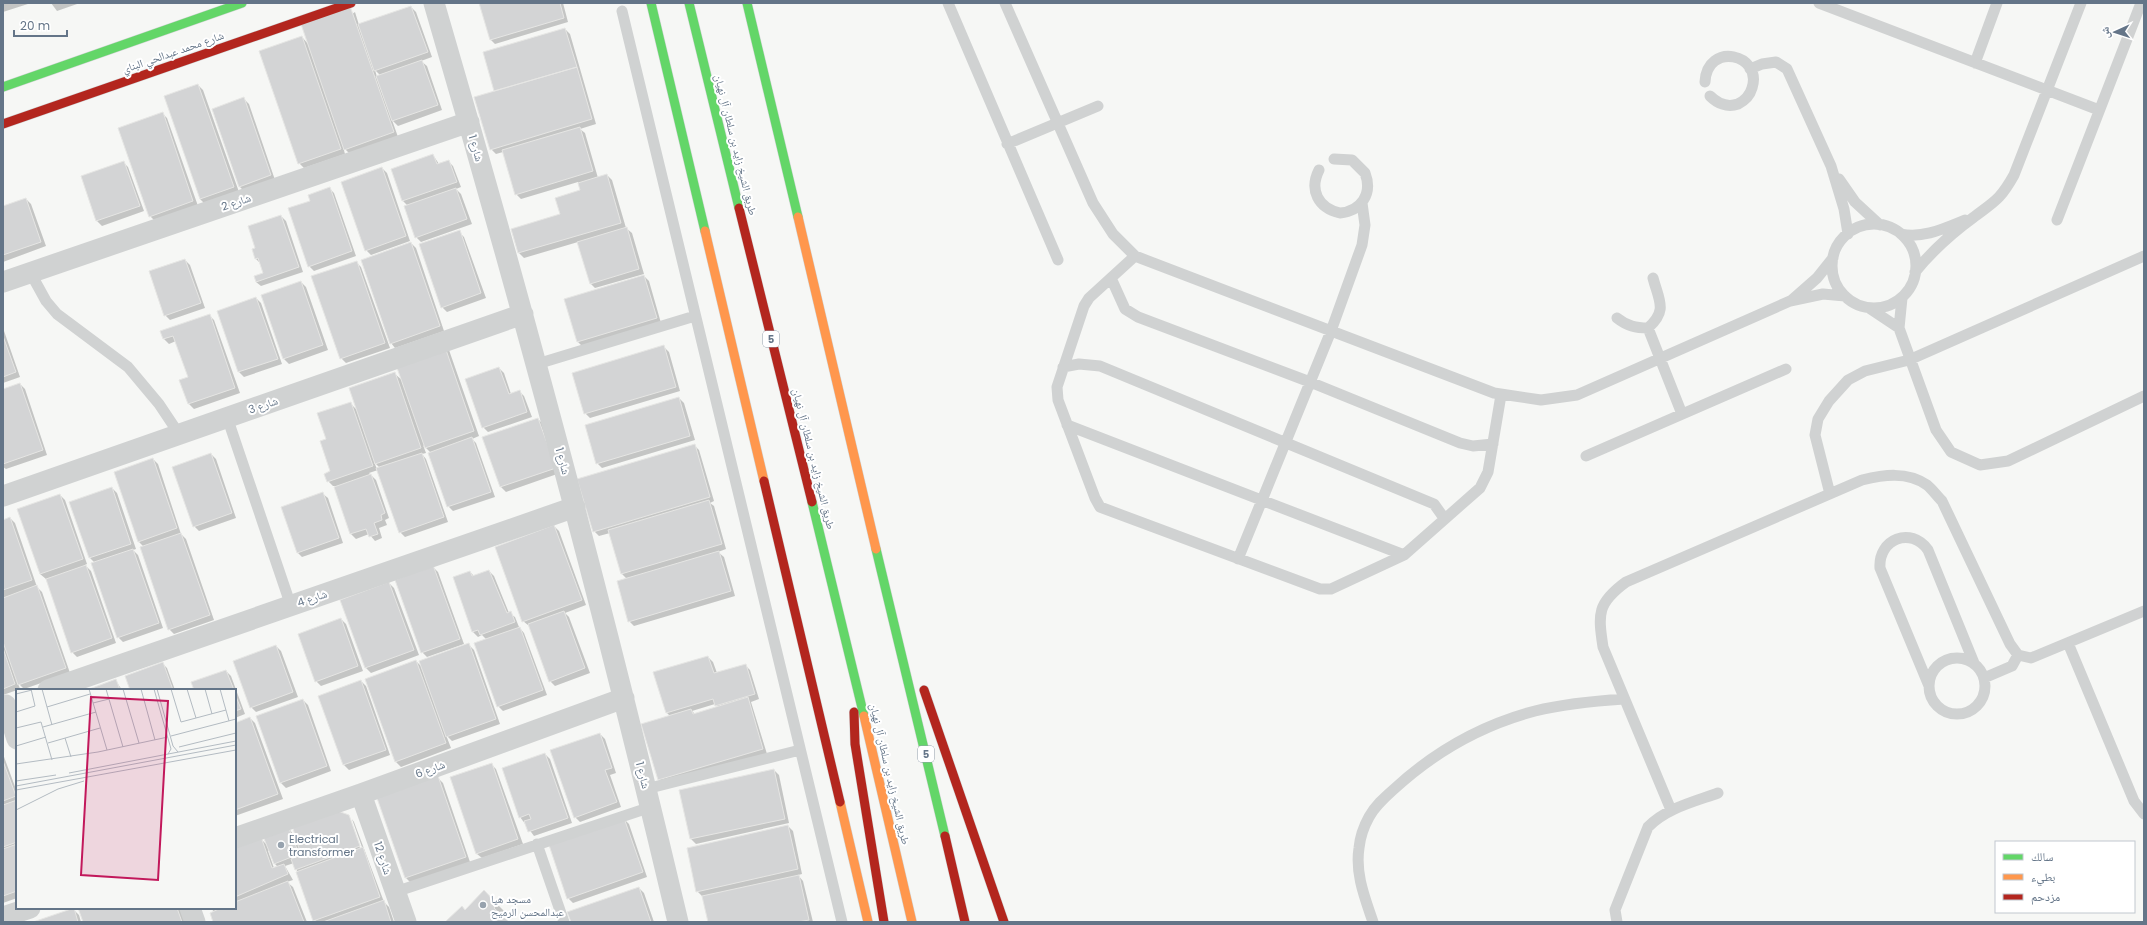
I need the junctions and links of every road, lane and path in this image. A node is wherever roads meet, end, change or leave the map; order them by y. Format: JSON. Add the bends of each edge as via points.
{"nodes":[{"id":1,"x":242,"y":3,"type":"edge"},
{"id":2,"x":351,"y":3,"type":"edge"},
{"id":3,"x":434,"y":3,"type":"edge"},
{"id":4,"x":651,"y":3,"type":"edge"},
{"id":5,"x":689,"y":3,"type":"edge"},
{"id":6,"x":747,"y":3,"type":"edge"},
{"id":7,"x":948,"y":3,"type":"edge"},
{"id":8,"x":1005,"y":3,"type":"edge"},
{"id":9,"x":1819,"y":3,"type":"edge"},
{"id":10,"x":1997,"y":3,"type":"edge"},
{"id":11,"x":2081,"y":3,"type":"edge"},
{"id":12,"x":2141,"y":3,"type":"edge"},
{"id":13,"x":622,"y":11,"type":"dead end"},
{"id":14,"x":1975,"y":63,"type":"junction"},
{"id":15,"x":1750,"y":69,"type":"junction"},
{"id":16,"x":1705,"y":82,"type":"dead end"},
{"id":17,"x":3,"y":87,"type":"edge"},
{"id":18,"x":2047,"y":90,"type":"junction"},
{"id":19,"x":1710,"y":96,"type":"dead end"},
{"id":20,"x":1098,"y":106,"type":"dead end"},
{"id":21,"x":2099,"y":110,"type":"junction"},
{"id":22,"x":469,"y":122,"type":"junction"},
{"id":23,"x":1058,"y":123,"type":"junction"},
{"id":24,"x":3,"y":124,"type":"edge"},
{"id":25,"x":1007,"y":144,"type":"junction"},
{"id":26,"x":1334,"y":159,"type":"dead end"},
{"id":27,"x":1831,"y":166,"type":"junction"},
{"id":28,"x":1319,"y":170,"type":"dead end"},
{"id":29,"x":1362,"y":203,"type":"junction"},
{"id":30,"x":1974,"y":216,"type":"junction"},
{"id":31,"x":2057,"y":220,"type":"dead end"},
{"id":32,"x":1880,"y":225,"type":"junction"},
{"id":33,"x":1848,"y":234,"type":"junction"},
{"id":34,"x":1901,"y":234,"type":"junction"},
{"id":35,"x":1136,"y":256,"type":"junction"},
{"id":36,"x":2144,"y":256,"type":"edge"},
{"id":37,"x":1833,"y":258,"type":"junction"},
{"id":38,"x":1058,"y":260,"type":"dead end"},
{"id":39,"x":30,"y":272,"type":"junction"},
{"id":40,"x":1915,"y":272,"type":"junction"},
{"id":41,"x":1111,"y":278,"type":"junction"},
{"id":42,"x":1653,"y":278,"type":"dead end"},
{"id":43,"x":3,"y":282,"type":"edge"},
{"id":44,"x":1845,"y":296,"type":"junction"},
{"id":45,"x":1902,"y":298,"type":"junction"},
{"id":46,"x":1790,"y":301,"type":"junction"},
{"id":47,"x":1869,"y":308,"type":"junction"},
{"id":48,"x":523,"y":314,"type":"junction"},
{"id":49,"x":695,"y":316,"type":"junction"},
{"id":50,"x":1617,"y":318,"type":"dead end"},
{"id":51,"x":1648,"y":328,"type":"junction"},
{"id":52,"x":1899,"y":328,"type":"junction"},
{"id":53,"x":1331,"y":331,"type":"junction"},
{"id":54,"x":1660,"y":358,"type":"junction"},
{"id":55,"x":1909,"y":360,"type":"junction"},
{"id":56,"x":537,"y":364,"type":"junction"},
{"id":57,"x":1063,"y":367,"type":"junction"},
{"id":58,"x":1786,"y":369,"type":"dead end"},
{"id":59,"x":1310,"y":382,"type":"junction"},
{"id":60,"x":1501,"y":395,"type":"junction"},
{"id":61,"x":2142,"y":399,"type":"edge"},
{"id":62,"x":1682,"y":414,"type":"junction"},
{"id":63,"x":227,"y":417,"type":"junction"},
{"id":64,"x":1067,"y":425,"type":"junction"},
{"id":65,"x":179,"y":434,"type":"junction"},
{"id":66,"x":1285,"y":444,"type":"junction"},
{"id":67,"x":1492,"y":444,"type":"junction"},
{"id":68,"x":1586,"y":456,"type":"dead end"},
{"id":69,"x":1830,"y":494,"type":"junction"},
{"id":70,"x":3,"y":496,"type":"edge"},
{"id":71,"x":1263,"y":499,"type":"junction"},
{"id":72,"x":575,"y":507,"type":"junction"},
{"id":73,"x":1444,"y":518,"type":"junction"},
{"id":74,"x":1404,"y":555,"type":"junction"},
{"id":75,"x":1238,"y":558,"type":"junction"},
{"id":76,"x":886,"y":586,"type":"junction"},
{"id":77,"x":291,"y":606,"type":"junction"},
{"id":78,"x":2144,"y":611,"type":"edge"},
{"id":79,"x":2068,"y":643,"type":"junction"},
{"id":80,"x":2018,"y":655,"type":"junction"},
{"id":81,"x":913,"y":660,"type":"dead end"},
{"id":82,"x":1974,"y":664,"type":"junction"},
{"id":83,"x":854,"y":674,"type":"junction"},
{"id":84,"x":1984,"y":678,"type":"junction"},
{"id":85,"x":921,"y":682,"type":"dead end"},
{"id":86,"x":1929,"y":686,"type":"junction"},
{"id":87,"x":51,"y":689,"type":"edge"},
{"id":88,"x":624,"y":698,"type":"junction"},
{"id":89,"x":1624,"y":699,"type":"junction"},
{"id":90,"x":8,"y":704,"type":"edge"},
{"id":91,"x":16,"y":735,"type":"edge"},
{"id":92,"x":800,"y":750,"type":"junction"},
{"id":93,"x":1718,"y":793,"type":"dead end"},
{"id":94,"x":361,"y":794,"type":"junction"},
{"id":95,"x":649,"y":798,"type":"junction"},
{"id":96,"x":1671,"y":810,"type":"junction"},
{"id":97,"x":2144,"y":814,"type":"edge"},
{"id":98,"x":236,"y":838,"type":"edge"},
{"id":99,"x":537,"y":844,"type":"junction"},
{"id":100,"x":395,"y":892,"type":"junction"},
{"id":101,"x":27,"y":909,"type":"edge"},
{"id":102,"x":190,"y":909,"type":"edge"},
{"id":103,"x":3,"y":917,"type":"edge"},
{"id":104,"x":195,"y":922,"type":"edge"},
{"id":105,"x":406,"y":922,"type":"edge"},
{"id":106,"x":564,"y":922,"type":"edge"},
{"id":107,"x":678,"y":922,"type":"edge"},
{"id":108,"x":842,"y":922,"type":"edge"},
{"id":109,"x":868,"y":922,"type":"edge"},
{"id":110,"x":884,"y":922,"type":"edge"},
{"id":111,"x":912,"y":922,"type":"edge"},
{"id":112,"x":965,"y":922,"type":"edge"},
{"id":113,"x":1004,"y":922,"type":"edge"},
{"id":114,"x":1373,"y":922,"type":"edge"},
{"id":115,"x":1618,"y":922,"type":"edge"}],
"edges":[{"from":1,"to":17,"type":"main road","name":"شارع محمد عبدالحي البناي"},
{"from":2,"to":24,"type":"main road","name":"شارع محمد عبدالحي البناي"},
{"from":3,"to":22,"type":"street","name":"شارع 1"},
{"from":4,"to":109,"type":"main road"},
{"from":5,"to":83,"type":"main road","name":"طريق الشيخ زايد بن سلطان آل نهيان","number":"5"},
{"from":6,"to":76,"type":"main road","number":"5"},
{"from":7,"to":25,"type":"lane"},
{"from":8,"to":23,"type":"lane"},
{"from":9,"to":14,"type":"lane"},
{"from":10,"to":14,"type":"lane"},
{"from":11,"to":18,"type":"lane"},
{"from":12,"to":21,"type":"lane"},
{"from":13,"to":49,"type":"lane"},
{"from":14,"to":18,"type":"lane"},
{"from":15,"to":16,"type":"lane","via":[[1740,59],[1726,56],[1712,63],[1705,75]]},
{"from":15,"to":19,"type":"lane","via":[[1753,76],[1752,90],[1743,101],[1722,104]]},
{"from":15,"to":27,"type":"lane","via":[[1776,62],[1787,69]]},
{"from":18,"to":21,"type":"lane"},
{"from":18,"to":30,"type":"lane","via":[[2010,182],[1995,202]]},
{"from":20,"to":23,"type":"lane"},
{"from":21,"to":31,"type":"lane"},
{"from":22,"to":39,"type":"street","name":"شارع 2"},
{"from":22,"to":48,"type":"street","name":"شارع 1"},
{"from":23,"to":25,"type":"lane"},
{"from":23,"to":35,"type":"lane","via":[[1102,219],[1113,234]]},
{"from":25,"to":38,"type":"lane"},
{"from":26,"to":29,"type":"lane","via":[[1352,160],[1366,173],[1368,192]]},
{"from":27,"to":32,"type":"lane","via":[[1855,202]]},
{"from":27,"to":33,"type":"lane","via":[[1844,209]]},
{"from":28,"to":29,"type":"lane","via":[[1314,182],[1316,195],[1328,209],[1346,212]]},
{"from":29,"to":53,"type":"lane","via":[[1365,225],[1362,245]]},
{"from":30,"to":34,"type":"lane","via":[[1929,233],[1913,236]]},
{"from":30,"to":40,"type":"lane","via":[[1935,249]]},
{"from":32,"to":33,"type":"lane","via":[[1868,225]]},
{"from":32,"to":34,"type":"lane"},
{"from":33,"to":37,"type":"lane","via":[[1839,244]]},
{"from":34,"to":40,"type":"lane","via":[[1913,252]]},
{"from":35,"to":41,"type":"lane"},
{"from":35,"to":53,"type":"lane"},
{"from":36,"to":55,"type":"lane"},
{"from":37,"to":44,"type":"lane","via":[[1834,278]]},
{"from":37,"to":46,"type":"lane","via":[[1817,278]]},
{"from":39,"to":43,"type":"street","name":"شارع 2"},
{"from":39,"to":65,"type":"lane","via":[[46,301],[57,314],[128,367],[159,404]]},
{"from":40,"to":45,"type":"lane"},
{"from":41,"to":57,"type":"lane","via":[[1084,306]]},
{"from":41,"to":59,"type":"lane","via":[[1125,309],[1138,317]]},
{"from":42,"to":51,"type":"lane","via":[[1661,307],[1658,319]]},
{"from":44,"to":46,"type":"lane","via":[[1823,294]]},
{"from":44,"to":47,"type":"lane","via":[[1852,302]]},
{"from":45,"to":47,"type":"lane","via":[[1880,308]]},
{"from":45,"to":52,"type":"lane"},
{"from":46,"to":54,"type":"lane"},
{"from":47,"to":52,"type":"lane"},
{"from":48,"to":56,"type":"street","name":"شارع 1"},
{"from":48,"to":63,"type":"street","name":"شارع 3"},
{"from":49,"to":56,"type":"lane"},
{"from":49,"to":92,"type":"lane"},
{"from":50,"to":51,"type":"lane","via":[[1624,324]]},
{"from":51,"to":54,"type":"lane"},
{"from":52,"to":55,"type":"lane"},
{"from":53,"to":59,"type":"lane"},
{"from":53,"to":60,"type":"lane"},
{"from":54,"to":60,"type":"lane","via":[[1577,395],[1541,400]]},
{"from":54,"to":62,"type":"lane"},
{"from":55,"to":61,"type":"lane","via":[[1936,430],[1951,452],[1980,465],[2008,461]]},
{"from":55,"to":69,"type":"lane","via":[[1865,371],[1848,380],[1829,401],[1818,419],[1815,435]]},
{"from":56,"to":72,"type":"street","name":"شارع 1"},
{"from":57,"to":64,"type":"lane","via":[[1057,394]]},
{"from":57,"to":66,"type":"lane","via":[[1079,364],[1100,366]]},
{"from":58,"to":62,"type":"lane"},
{"from":59,"to":66,"type":"lane"},
{"from":59,"to":67,"type":"lane","via":[[1460,443],[1473,446]]},
{"from":60,"to":67,"type":"lane"},
{"from":62,"to":68,"type":"lane"},
{"from":63,"to":65,"type":"street","name":"شارع 3"},
{"from":63,"to":77,"type":"lane"},
{"from":64,"to":71,"type":"lane"},
{"from":64,"to":75,"type":"lane","via":[[1100,506]]},
{"from":65,"to":70,"type":"street","name":"شارع 3"},
{"from":66,"to":71,"type":"lane"},
{"from":66,"to":73,"type":"lane","via":[[1434,504]]},
{"from":67,"to":73,"type":"lane","via":[[1488,472],[1480,488]]},
{"from":69,"to":80,"type":"lane","via":[[1862,480],[1887,474],[1908,477],[1926,485],[1942,501],[2010,644]]},
{"from":69,"to":89,"type":"lane","via":[[1626,582],[1612,592],[1602,606],[1600,627],[1603,647]]},
{"from":71,"to":74,"type":"lane"},
{"from":71,"to":75,"type":"lane"},
{"from":72,"to":77,"type":"street","name":"شارع 4"},
{"from":72,"to":88,"type":"street","name":"شارع 1"},
{"from":73,"to":74,"type":"lane"},
{"from":74,"to":75,"type":"lane","via":[[1331,589],[1320,589]]},
{"from":76,"to":81,"type":"main road"},
{"from":76,"to":112,"type":"main road","number":"5"},
{"from":77,"to":87,"type":"street","name":"شارع 4"},
{"from":78,"to":79,"type":"lane"},
{"from":79,"to":80,"type":"lane","via":[[2031,658]]},
{"from":79,"to":97,"type":"lane","via":[[2134,801]]},
{"from":80,"to":84,"type":"lane","via":[[2012,666]]},
{"from":82,"to":84,"type":"lane"},
{"from":82,"to":86,"type":"lane","via":[[1966,659],[1949,659],[1935,669],[1930,677]]},
{"from":82,"to":86,"type":"lane","via":[[1928,550],[1922,541],[1902,538],[1891,542],[1883,550],[1880,568]]},
{"from":83,"to":110,"type":"main road","via":[[854,744]]},
{"from":83,"to":111,"type":"main road","name":"طريق الشيخ زايد بن سلطان آل نهيان","number":"5"},
{"from":84,"to":86,"type":"lane","via":[[1984,695],[1980,703],[1966,713],[1948,713],[1941,709],[1934,703]]},
{"from":85,"to":113,"type":"main road"},
{"from":88,"to":94,"type":"street","name":"شارع 6"},
{"from":88,"to":95,"type":"street","name":"شارع 1"},
{"from":89,"to":96,"type":"lane"},
{"from":89,"to":114,"type":"lane","via":[[1579,702],[1534,712],[1498,724],[1450,747],[1412,772],[1379,803],[1362,832],[1358,866],[1360,882]]},
{"from":90,"to":91,"type":"street"},
{"from":92,"to":95,"type":"lane"},
{"from":92,"to":108,"type":"lane"},
{"from":93,"to":96,"type":"lane"},
{"from":94,"to":98,"type":"street","name":"شارع 6"},
{"from":94,"to":100,"type":"street","name":"شارع 12"},
{"from":95,"to":99,"type":"lane"},
{"from":95,"to":107,"type":"street","name":"شارع 1"},
{"from":96,"to":115,"type":"lane","via":[[1648,827],[1615,910]]},
{"from":99,"to":100,"type":"lane"},
{"from":99,"to":106,"type":"lane"},
{"from":100,"to":105,"type":"street","name":"شارع 12"},
{"from":101,"to":103,"type":"street"},
{"from":102,"to":104,"type":"street"}]}
